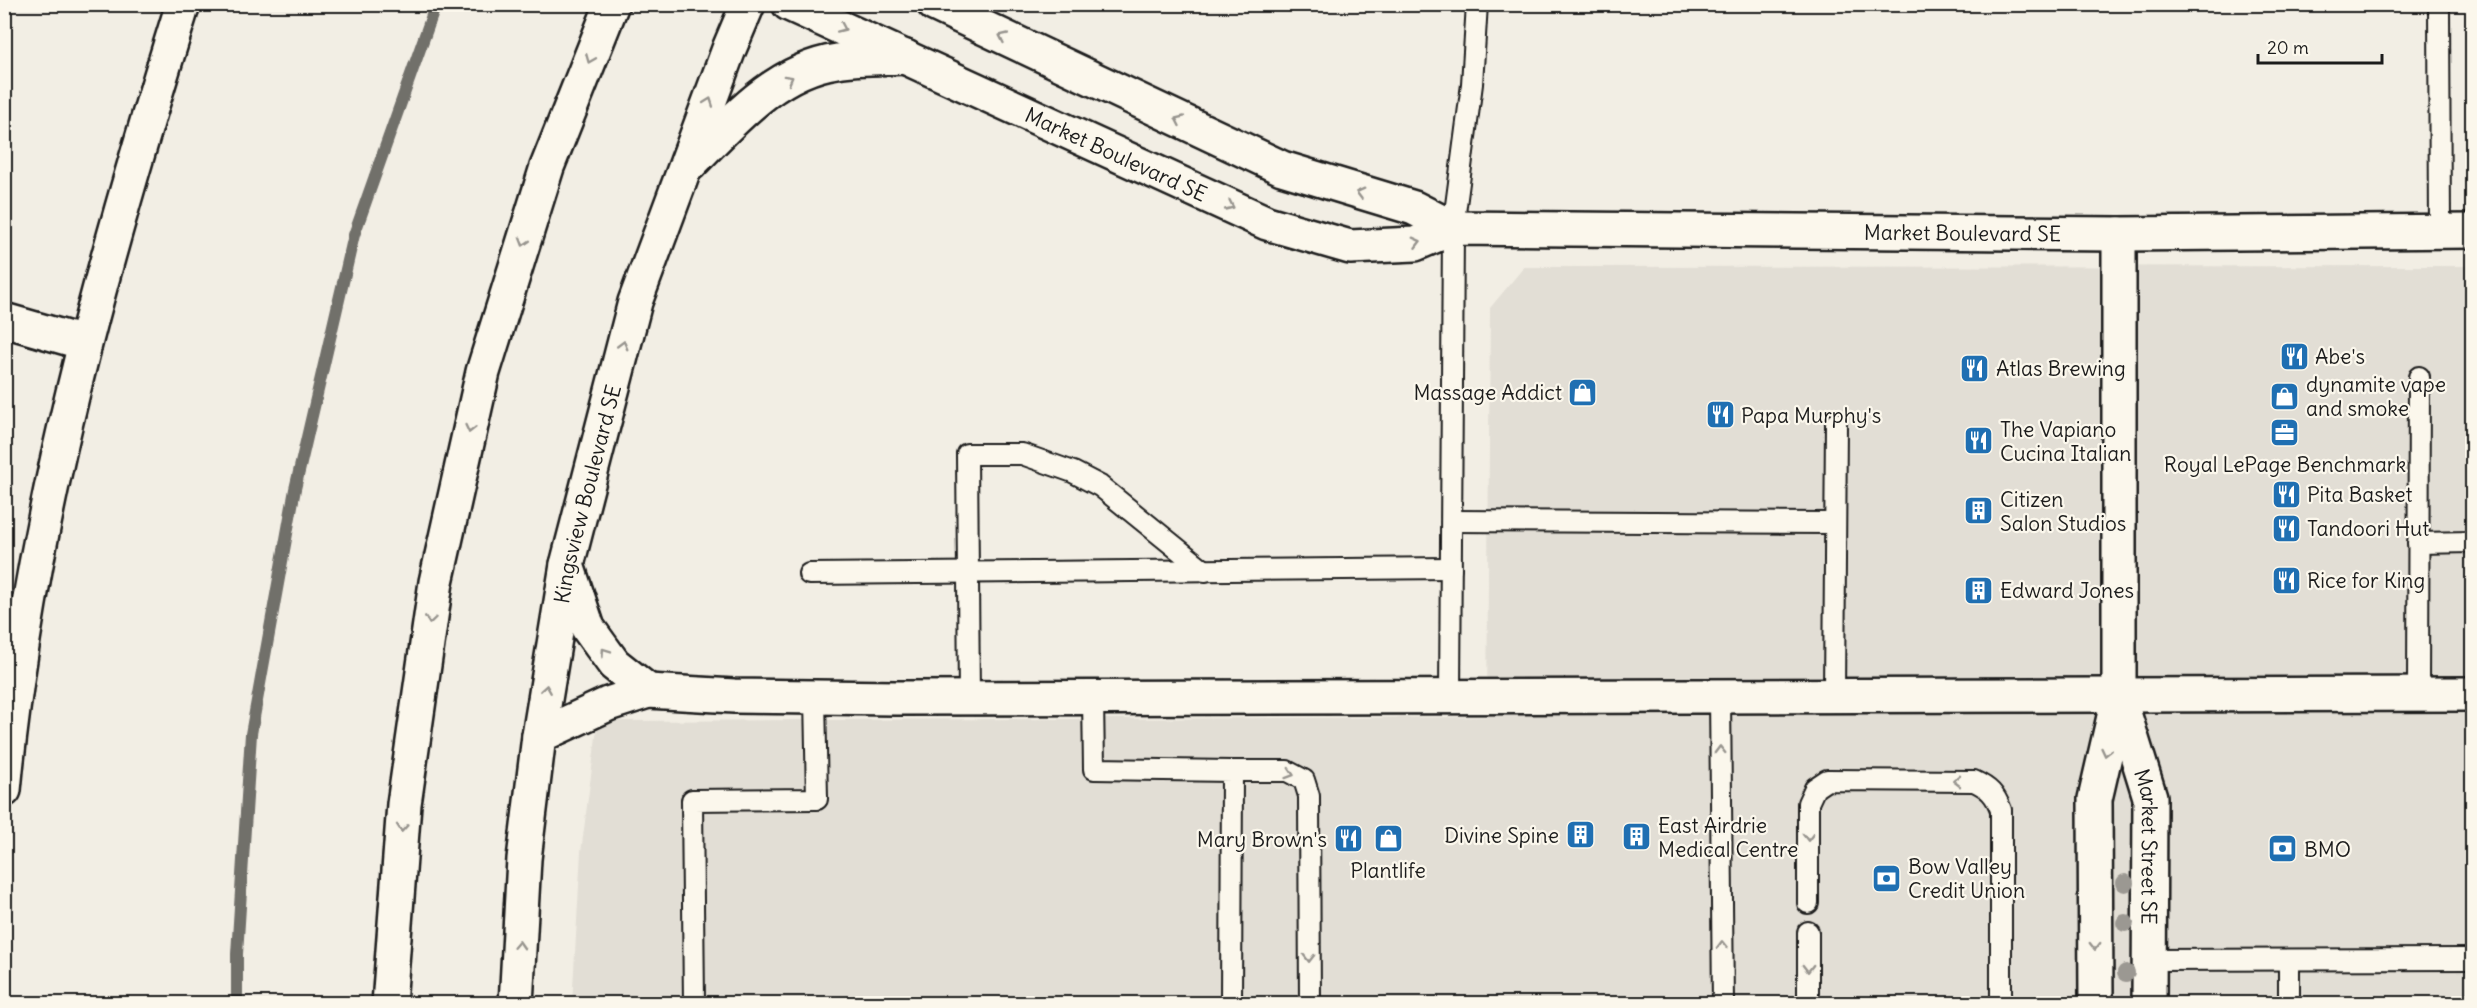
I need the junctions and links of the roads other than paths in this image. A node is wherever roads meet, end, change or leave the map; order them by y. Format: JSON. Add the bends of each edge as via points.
{"nodes":[{"id":1,"x":183,"y":4,"type":"edge"},
{"id":2,"x":612,"y":4,"type":"edge"},
{"id":3,"x":748,"y":4,"type":"edge"},
{"id":4,"x":789,"y":4,"type":"edge"},
{"id":5,"x":934,"y":4,"type":"edge"},
{"id":6,"x":1476,"y":4,"type":"edge"},
{"id":7,"x":2439,"y":4,"type":"edge"},
{"id":8,"x":906,"y":57,"type":"junction"},
{"id":9,"x":683,"y":172,"type":"junction"},
{"id":10,"x":1454,"y":228,"type":"junction"},
{"id":11,"x":2440,"y":231,"type":"junction"},
{"id":12,"x":2472,"y":231,"type":"edge"},
{"id":13,"x":2119,"y":234,"type":"junction"},
{"id":14,"x":4,"y":320,"type":"edge"},
{"id":15,"x":84,"y":343,"type":"junction"},
{"id":16,"x":2419,"y":377,"type":"dead end"},
{"id":17,"x":1836,"y":423,"type":"dead end"},
{"id":18,"x":1452,"y":520,"type":"junction"},
{"id":19,"x":1835,"y":523,"type":"junction"},
{"id":20,"x":2472,"y":542,"type":"edge"},
{"id":21,"x":2418,"y":543,"type":"junction"},
{"id":22,"x":567,"y":565,"type":"junction"},
{"id":23,"x":1451,"y":568,"type":"junction"},
{"id":24,"x":1205,"y":572,"type":"junction"},
{"id":25,"x":968,"y":573,"type":"junction"},
{"id":26,"x":808,"y":574,"type":"dead end"},
{"id":27,"x":648,"y":691,"type":"junction"},
{"id":28,"x":2418,"y":694,"type":"junction"},
{"id":29,"x":2472,"y":694,"type":"edge"},
{"id":30,"x":1834,"y":695,"type":"junction"},
{"id":31,"x":2119,"y":695,"type":"junction"},
{"id":32,"x":1719,"y":696,"type":"junction"},
{"id":33,"x":1093,"y":697,"type":"junction"},
{"id":34,"x":1450,"y":697,"type":"junction"},
{"id":35,"x":815,"y":698,"type":"junction"},
{"id":36,"x":969,"y":698,"type":"junction"},
{"id":37,"x":539,"y":736,"type":"junction"},
{"id":38,"x":1232,"y":771,"type":"junction"},
{"id":39,"x":4,"y":790,"type":"edge"},
{"id":40,"x":1808,"y":903,"type":"dead end"},
{"id":41,"x":1809,"y":932,"type":"dead end"},
{"id":42,"x":2472,"y":959,"type":"edge"},
{"id":43,"x":2149,"y":960,"type":"junction"},
{"id":44,"x":2289,"y":960,"type":"junction"},
{"id":45,"x":389,"y":1004,"type":"edge"},
{"id":46,"x":516,"y":1004,"type":"edge"},
{"id":47,"x":694,"y":1004,"type":"edge"},
{"id":48,"x":1232,"y":1004,"type":"edge"},
{"id":49,"x":1310,"y":1004,"type":"edge"},
{"id":50,"x":1723,"y":1004,"type":"edge"},
{"id":51,"x":1808,"y":1004,"type":"edge"},
{"id":52,"x":2001,"y":1004,"type":"edge"},
{"id":53,"x":2096,"y":1004,"type":"edge"},
{"id":54,"x":2149,"y":1004,"type":"edge"},
{"id":55,"x":2289,"y":1004,"type":"edge"}],
"edges":[{"from":1,"to":15,"type":"street","via":[[124,193]]},
{"from":2,"to":45,"type":"street","one_way":true,"via":[[547,167],[483,372],[436,582],[404,804]]},
{"from":9,"to":3,"type":"street","name":"Kingsview Boulevard SE","one_way":true},
{"from":4,"to":8,"type":"street","name":"Market Boulevard SE","one_way":true},
{"from":10,"to":5,"type":"street","name":"Market Boulevard SE","one_way":true,"via":[[1414,208],[1282,168]]},
{"from":6,"to":10,"type":"lane","via":[[1472,84]]},
{"from":7,"to":11,"type":"lane"},
{"from":9,"to":8,"type":"street","one_way":true,"via":[[753,101],[793,76],[836,61]]},
{"from":8,"to":10,"type":"street","name":"Market Boulevard SE","one_way":true,"via":[[1267,223],[1303,235],[1350,247],[1415,244]]},
{"from":22,"to":9,"type":"street","name":"Kingsview Boulevard SE","one_way":true,"via":[[635,302]]},
{"from":10,"to":13,"type":"street","name":"Market Boulevard SE"},
{"from":10,"to":18,"type":"lane"},
{"from":11,"to":12,"type":"street","name":"Market Boulevard SE"},
{"from":11,"to":13,"type":"street","name":"Market Boulevard SE"},
{"from":13,"to":31,"type":"street","name":"Market Street SE"},
{"from":14,"to":15,"type":"street"},
{"from":15,"to":39,"type":"street","via":[[26,611]]},
{"from":16,"to":21,"type":"lane"},
{"from":17,"to":19,"type":"lane"},
{"from":18,"to":19,"type":"lane"},
{"from":18,"to":23,"type":"lane"},
{"from":19,"to":30,"type":"lane"},
{"from":20,"to":21,"type":"lane"},
{"from":21,"to":28,"type":"lane"},
{"from":27,"to":22,"type":"street","one_way":true,"via":[[614,664],[588,628]]},
{"from":37,"to":22,"type":"street","name":"Kingsview Boulevard SE","one_way":true},
{"from":23,"to":24,"type":"lane"},
{"from":23,"to":34,"type":"lane"},
{"from":24,"to":25,"type":"lane"},
{"from":24,"to":25,"type":"lane","via":[[1100,486],[1073,472],[1022,454],[967,454]]},
{"from":25,"to":26,"type":"lane"},
{"from":25,"to":36,"type":"lane"},
{"from":27,"to":35,"type":"street"},
{"from":27,"to":37,"type":"street","via":[[608,704]]},
{"from":28,"to":29,"type":"street"},
{"from":28,"to":31,"type":"street"},
{"from":30,"to":31,"type":"street"},
{"from":30,"to":32,"type":"street"},
{"from":31,"to":43,"type":"street","name":"Market Street SE","via":[[2150,797]]},
{"from":31,"to":53,"type":"street","name":"Market Street SE","one_way":true,"via":[[2095,799]]},
{"from":32,"to":34,"type":"street"},
{"from":50,"to":32,"type":"lane","one_way":true},
{"from":33,"to":34,"type":"street"},
{"from":33,"to":36,"type":"street"},
{"from":33,"to":38,"type":"lane","via":[[1094,769]]},
{"from":35,"to":36,"type":"street"},
{"from":35,"to":47,"type":"lane","via":[[817,799],[692,800]]},
{"from":46,"to":37,"type":"street","name":"Kingsview Boulevard SE","one_way":true,"via":[[524,859]]},
{"from":38,"to":48,"type":"lane"},
{"from":38,"to":49,"type":"lane","one_way":true,"via":[[1287,771],[1304,780],[1309,796]]},
{"from":52,"to":40,"type":"lane","one_way":true,"via":[[2001,810],[1987,787],[1974,781],[1827,780],[1815,788],[1808,803]]},
{"from":41,"to":51,"type":"lane","one_way":true},
{"from":42,"to":44,"type":"lane"},
{"from":43,"to":44,"type":"lane"},
{"from":43,"to":54,"type":"street","name":"Market Street SE"},
{"from":44,"to":55,"type":"lane"}]}
